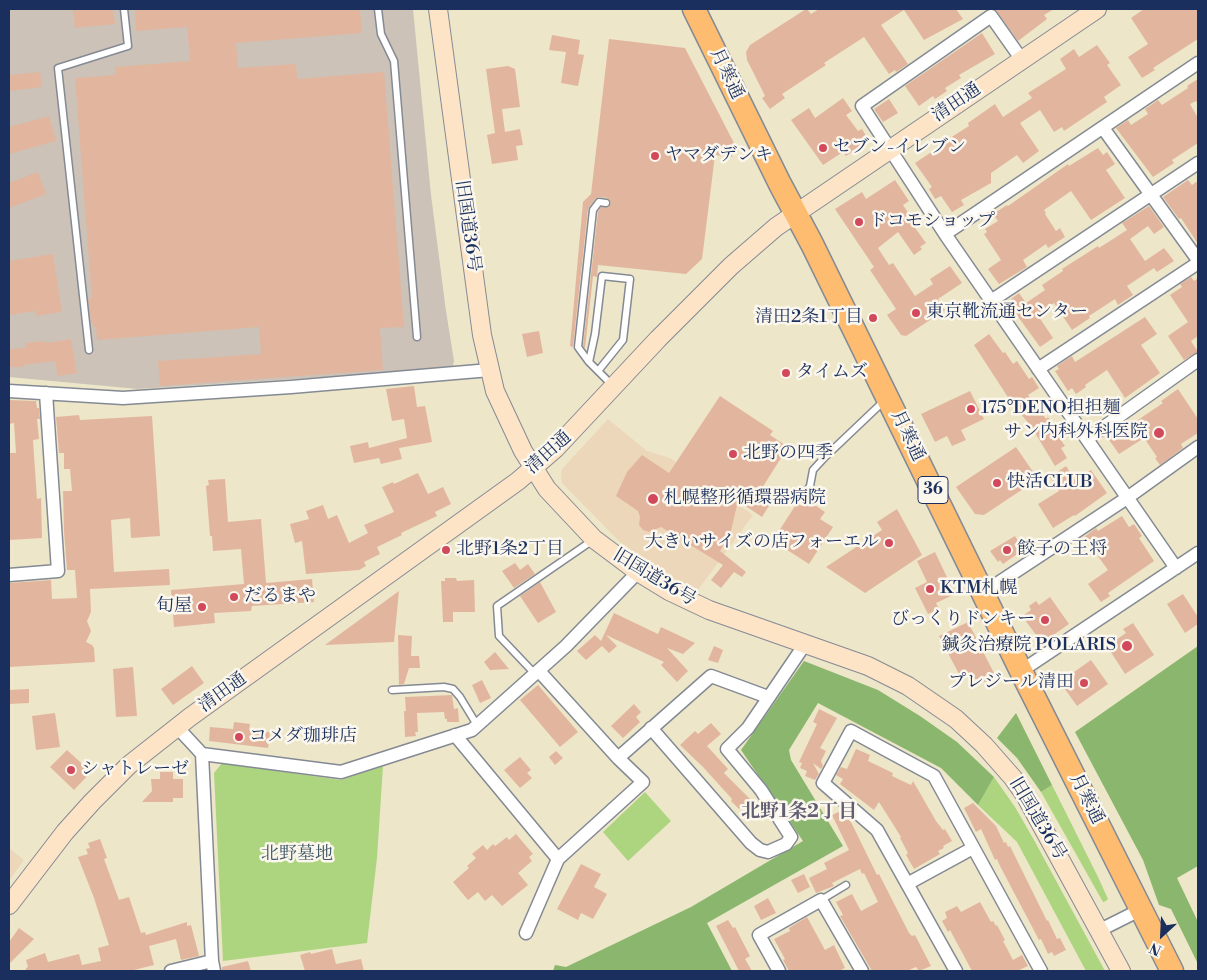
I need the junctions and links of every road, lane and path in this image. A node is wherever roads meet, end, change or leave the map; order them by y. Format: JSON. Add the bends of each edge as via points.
{"nodes":[{"id":1,"x":124,"y":9,"type":"edge"},
{"id":2,"x":378,"y":9,"type":"edge"},
{"id":3,"x":438,"y":9,"type":"edge"},
{"id":4,"x":694,"y":9,"type":"edge"},
{"id":5,"x":1097,"y":9,"type":"edge"},
{"id":6,"x":1022,"y":60,"type":"junction"},
{"id":7,"x":1198,"y":63,"type":"edge"},
{"id":8,"x":1103,"y":128,"type":"junction"},
{"id":9,"x":891,"y":149,"type":"junction"},
{"id":10,"x":1198,"y":162,"type":"edge"},
{"id":11,"x":1151,"y":193,"type":"junction"},
{"id":12,"x":606,"y":202,"type":"dead end"},
{"id":13,"x":796,"y":213,"type":"junction"},
{"id":14,"x":945,"y":234,"type":"junction"},
{"id":15,"x":1198,"y":262,"type":"edge"},
{"id":16,"x":991,"y":301,"type":"junction"},
{"id":17,"x":417,"y":337,"type":"dead end"},
{"id":18,"x":89,"y":350,"type":"dead end"},
{"id":19,"x":1198,"y":360,"type":"edge"},
{"id":20,"x":589,"y":362,"type":"junction"},
{"id":21,"x":1038,"y":369,"type":"junction"},
{"id":22,"x":490,"y":370,"type":"junction"},
{"id":23,"x":598,"y":371,"type":"junction"},
{"id":24,"x":614,"y":387,"type":"junction"},
{"id":25,"x":9,"y":391,"type":"edge"},
{"id":26,"x":46,"y":393,"type":"junction"},
{"id":27,"x":888,"y":398,"type":"junction"},
{"id":28,"x":1087,"y":439,"type":"junction"},
{"id":29,"x":1198,"y":447,"type":"edge"},
{"id":30,"x":533,"y":468,"type":"junction"},
{"id":31,"x":805,"y":494,"type":"dead end"},
{"id":32,"x":1127,"y":498,"type":"junction"},
{"id":33,"x":594,"y":539,"type":"junction"},
{"id":34,"x":1198,"y":553,"type":"edge"},
{"id":35,"x":1176,"y":568,"type":"junction"},
{"id":36,"x":638,"y":572,"type":"junction"},
{"id":37,"x":9,"y":575,"type":"edge"},
{"id":38,"x":983,"y":593,"type":"junction"},
{"id":39,"x":805,"y":644,"type":"junction"},
{"id":40,"x":1021,"y":671,"type":"junction"},
{"id":41,"x":537,"y":672,"type":"junction"},
{"id":42,"x":392,"y":690,"type":"dead end"},
{"id":43,"x":768,"y":697,"type":"junction"},
{"id":44,"x":478,"y":725,"type":"junction"},
{"id":45,"x":177,"y":727,"type":"junction"},
{"id":46,"x":651,"y":728,"type":"junction"},
{"id":47,"x":455,"y":735,"type":"junction"},
{"id":48,"x":202,"y":754,"type":"junction"},
{"id":49,"x":618,"y":758,"type":"junction"},
{"id":50,"x":973,"y":848,"type":"junction"},
{"id":51,"x":558,"y":859,"type":"junction"},
{"id":52,"x":846,"y":884,"type":"dead end"},
{"id":53,"x":907,"y":884,"type":"junction"},
{"id":54,"x":821,"y":900,"type":"junction"},
{"id":55,"x":9,"y":905,"type":"edge"},
{"id":56,"x":1142,"y":909,"type":"junction"},
{"id":57,"x":1100,"y":930,"type":"junction"},
{"id":58,"x":526,"y":934,"type":"dead end"},
{"id":59,"x":213,"y":966,"type":"edge"},
{"id":60,"x":171,"y":971,"type":"edge"},
{"id":61,"x":779,"y":971,"type":"edge"},
{"id":62,"x":862,"y":971,"type":"edge"},
{"id":63,"x":956,"y":971,"type":"edge"},
{"id":64,"x":1041,"y":971,"type":"edge"},
{"id":65,"x":1121,"y":971,"type":"edge"},
{"id":66,"x":1172,"y":971,"type":"edge"}],
"edges":[{"from":1,"to":18,"type":"lane","via":[[128,46],[58,68]]},
{"from":2,"to":17,"type":"lane","via":[[381,34],[394,61]]},
{"from":3,"to":22,"type":"street","name":"旧国道36号","via":[[482,335]]},
{"from":4,"to":13,"type":"highway","name":"月寒通","number":"36"},
{"from":5,"to":6,"type":"street","name":"清田通"},
{"from":6,"to":9,"type":"street","name":"清田通"},
{"from":6,"to":9,"type":"street","via":[[991,16],[862,106]]},
{"from":7,"to":8,"type":"street"},
{"from":8,"to":11,"type":"street"},
{"from":8,"to":14,"type":"street"},
{"from":9,"to":13,"type":"street","name":"清田通"},
{"from":9,"to":14,"type":"street"},
{"from":10,"to":11,"type":"street"},
{"from":11,"to":15,"type":"street"},
{"from":11,"to":16,"type":"street"},
{"from":12,"to":20,"type":"lane","via":[[599,202],[593,210],[578,347]]},
{"from":13,"to":24,"type":"street","name":"清田通","via":[[731,266]]},
{"from":13,"to":27,"type":"highway","name":"月寒通","number":"36"},
{"from":14,"to":16,"type":"street"},
{"from":15,"to":21,"type":"street"},
{"from":16,"to":21,"type":"street"},
{"from":19,"to":28,"type":"street"},
{"from":20,"to":23,"type":"lane"},
{"from":20,"to":23,"type":"lane","via":[[602,276],[630,279],[623,340]]},
{"from":21,"to":28,"type":"street"},
{"from":22,"to":26,"type":"street","via":[[123,398]]},
{"from":22,"to":30,"type":"street","name":"旧国道36号","via":[[495,391]]},
{"from":23,"to":24,"type":"lane"},
{"from":24,"to":30,"type":"street","name":"清田通"},
{"from":25,"to":26,"type":"street"},
{"from":26,"to":37,"type":"street","via":[[58,571]]},
{"from":27,"to":31,"type":"lane","via":[[819,464],[811,475]]},
{"from":27,"to":38,"type":"highway","name":"月寒通","number":"36"},
{"from":28,"to":32,"type":"street"},
{"from":29,"to":32,"type":"street"},
{"from":30,"to":33,"type":"street","name":"旧国道36号"},
{"from":30,"to":45,"type":"street","name":"清田通"},
{"from":32,"to":35,"type":"street"},
{"from":32,"to":38,"type":"street"},
{"from":33,"to":36,"type":"street","name":"旧国道36号"},
{"from":33,"to":41,"type":"lane","via":[[498,606],[499,636]]},
{"from":34,"to":35,"type":"street"},
{"from":35,"to":40,"type":"street"},
{"from":36,"to":39,"type":"street","name":"旧国道36号","via":[[709,610]]},
{"from":36,"to":41,"type":"street"},
{"from":38,"to":40,"type":"highway","name":"月寒通","number":"36"},
{"from":39,"to":43,"type":"street"},
{"from":39,"to":57,"type":"street","name":"旧国道36号","via":[[868,666],[908,686],[941,707],[978,738],[1026,795]]},
{"from":40,"to":56,"type":"highway","name":"月寒通","number":"36"},
{"from":41,"to":44,"type":"street"},
{"from":41,"to":49,"type":"street"},
{"from":42,"to":44,"type":"lane","via":[[453,690]]},
{"from":43,"to":46,"type":"street","via":[[711,676]]},
{"from":43,"to":46,"type":"street","via":[[748,728],[727,749],[761,790],[791,837],[786,844],[768,852],[751,843]]},
{"from":44,"to":47,"type":"street"},
{"from":45,"to":48,"type":"street"},
{"from":45,"to":55,"type":"street","name":"清田通","via":[[129,765],[92,802]]},
{"from":46,"to":49,"type":"street"},
{"from":47,"to":48,"type":"street","via":[[341,772]]},
{"from":47,"to":51,"type":"street"},
{"from":48,"to":59,"type":"street"},
{"from":49,"to":51,"type":"street","via":[[643,782]]},
{"from":50,"to":53,"type":"street"},
{"from":50,"to":53,"type":"street","via":[[934,776],[851,731],[823,783],[877,830]]},
{"from":50,"to":64,"type":"street"},
{"from":51,"to":58,"type":"street"},
{"from":52,"to":54,"type":"lane"},
{"from":53,"to":63,"type":"street"},
{"from":54,"to":61,"type":"street","via":[[759,935]]},
{"from":54,"to":62,"type":"street"},
{"from":56,"to":57,"type":"street"},
{"from":56,"to":66,"type":"highway","name":"月寒通","number":"36"},
{"from":57,"to":65,"type":"street","name":"旧国道36号"},
{"from":59,"to":60,"type":"street"}]}
